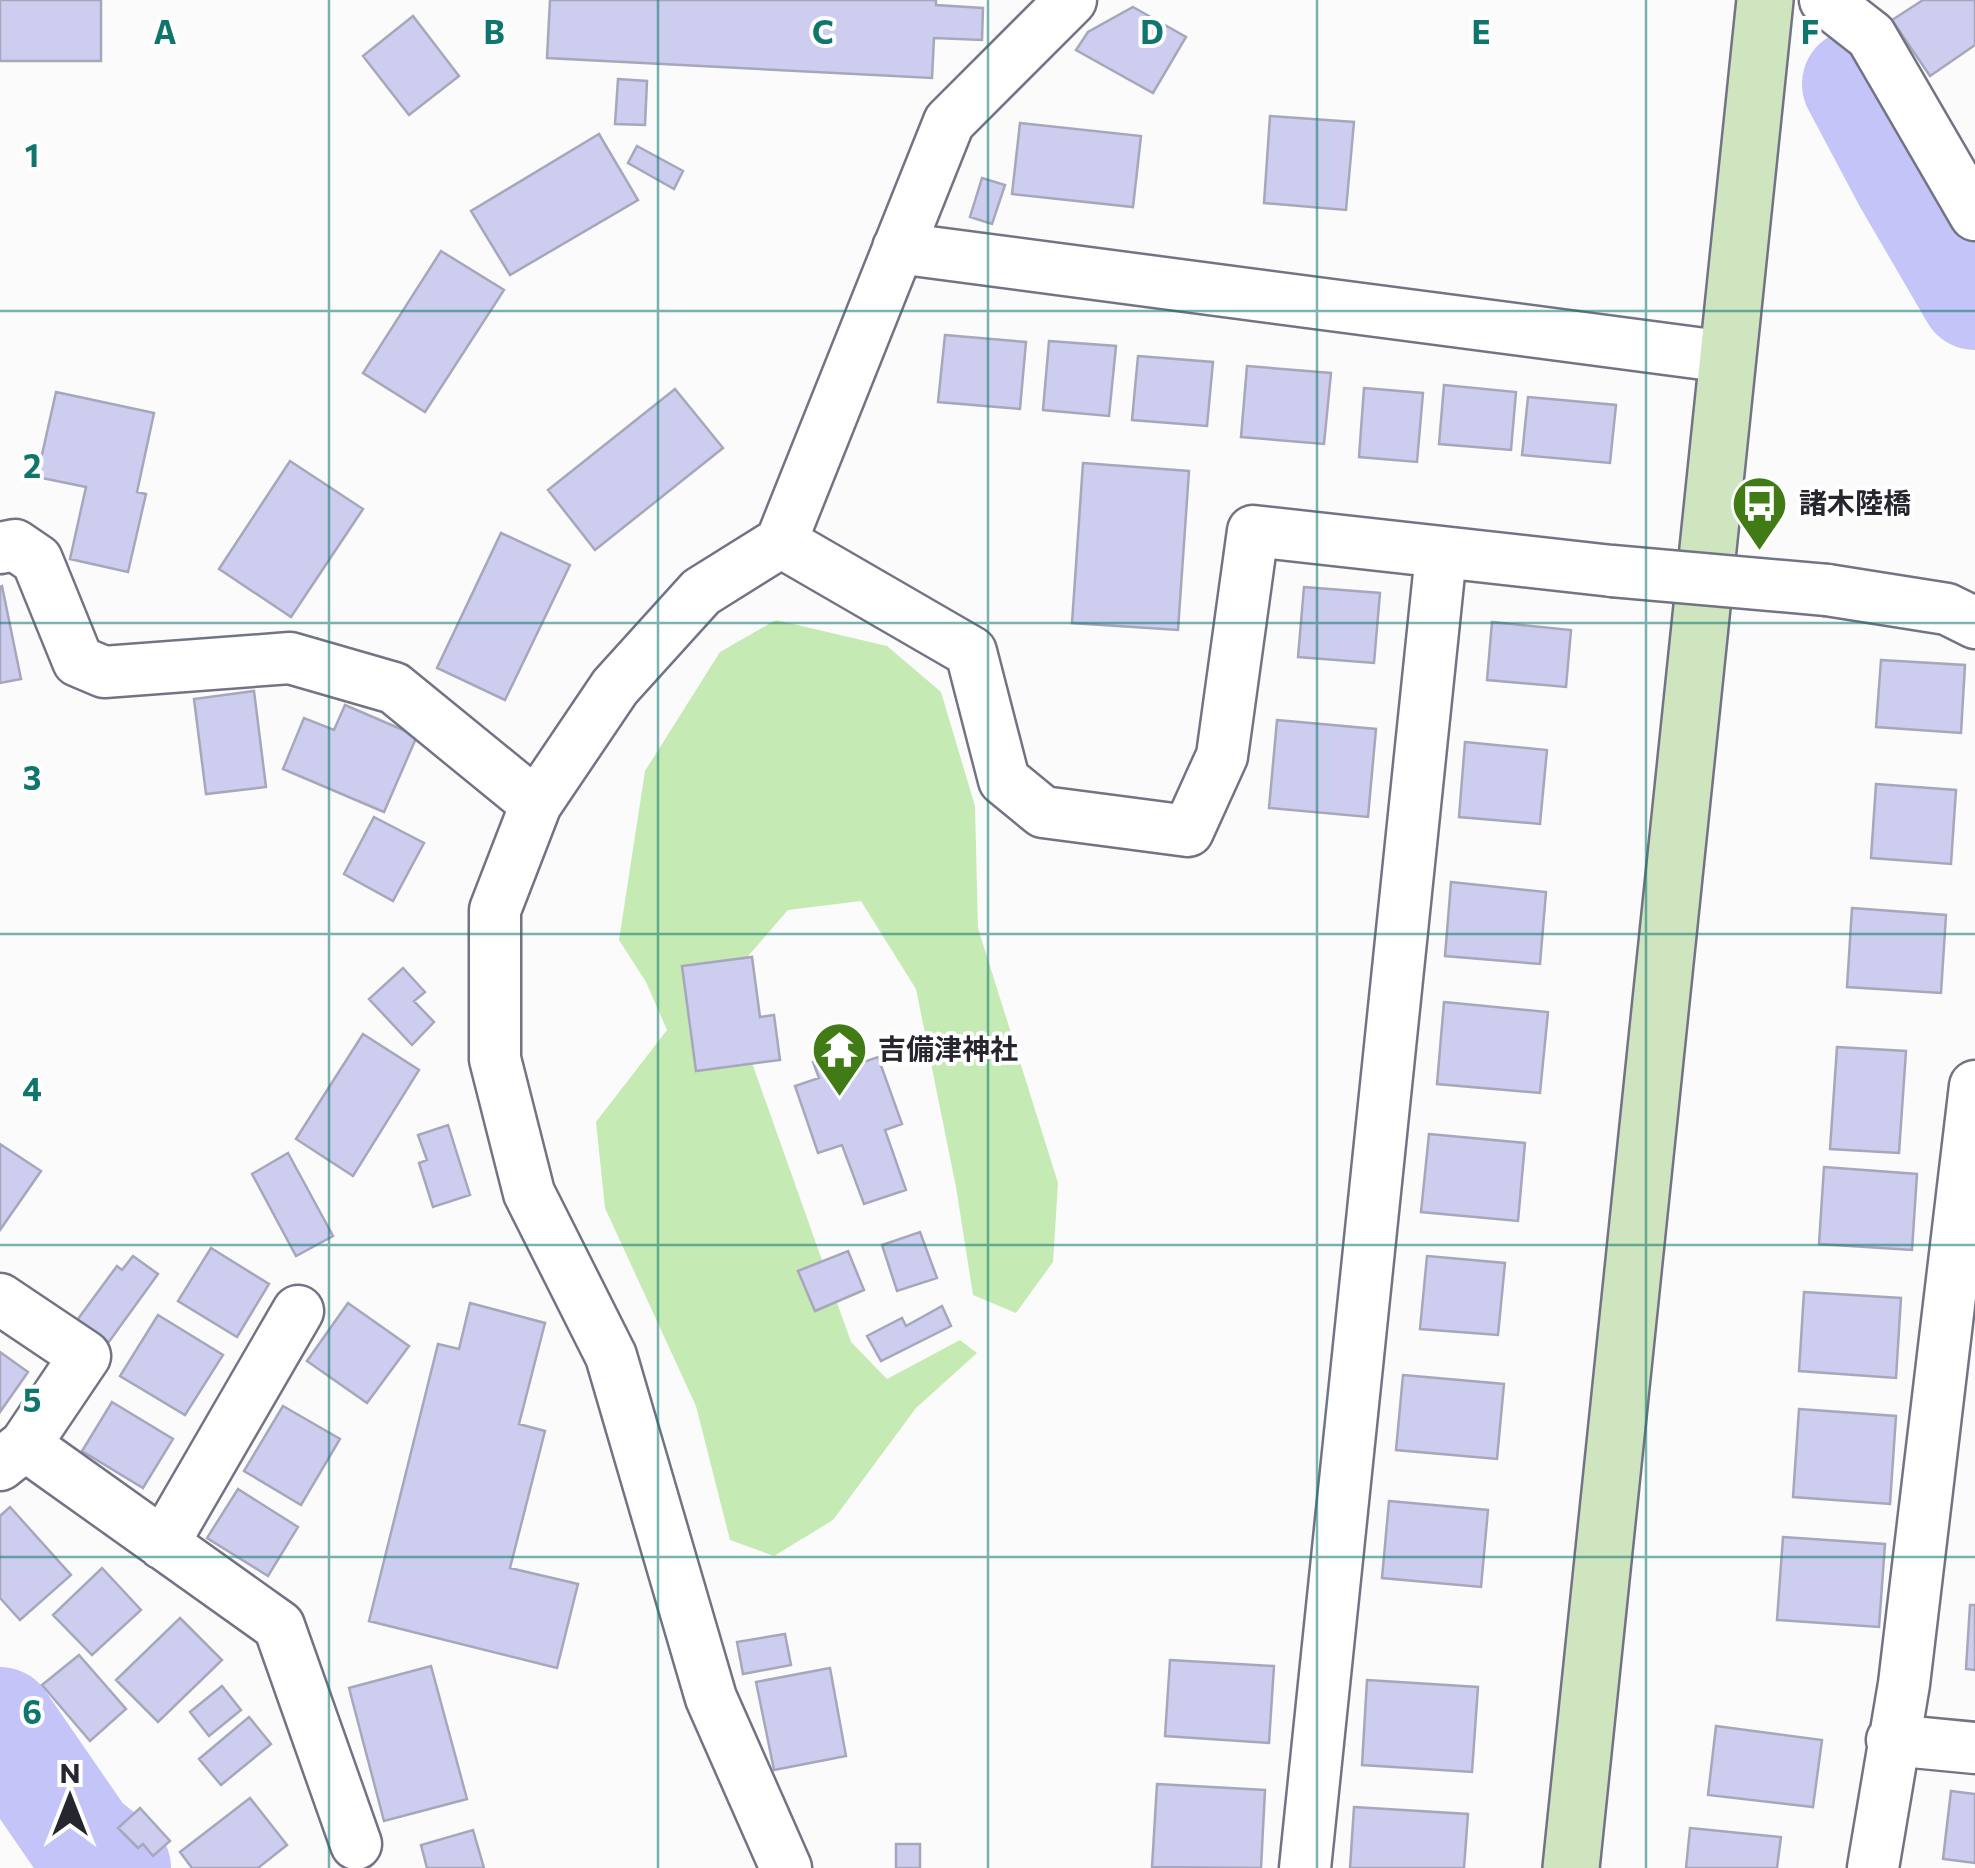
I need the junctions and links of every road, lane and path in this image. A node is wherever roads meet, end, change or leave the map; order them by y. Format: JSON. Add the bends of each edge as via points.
{"nodes":[{"id":1,"x":1072,"y":0,"type":"edge"},
{"id":2,"x":1765,"y":0,"type":"edge"},
{"id":3,"x":1825,"y":0,"type":"edge"},
{"id":4,"x":1975,"y":214,"type":"edge"},
{"id":5,"x":898,"y":248,"type":"junction"},
{"id":6,"x":1727,"y":357,"type":"junction"},
{"id":7,"x":780,"y":542,"type":"junction"},
{"id":8,"x":0,"y":548,"type":"edge"},
{"id":9,"x":1441,"y":554,"type":"junction"},
{"id":10,"x":1975,"y":623,"type":"edge"},
{"id":11,"x":536,"y":804,"type":"junction"},
{"id":12,"x":1975,"y":1086,"type":"edge"},
{"id":13,"x":0,"y":1299,"type":"edge"},
{"id":14,"x":298,"y":1310,"type":"dead end"},
{"id":15,"x":12,"y":1456,"type":"edge"},
{"id":16,"x":163,"y":1544,"type":"junction"},
{"id":17,"x":1892,"y":1740,"type":"junction"},
{"id":18,"x":1975,"y":1748,"type":"edge"},
{"id":19,"x":356,"y":1844,"type":"dead end"},
{"id":20,"x":786,"y":1868,"type":"edge"},
{"id":21,"x":1305,"y":1868,"type":"edge"},
{"id":22,"x":1570,"y":1868,"type":"edge"},
{"id":23,"x":1873,"y":1868,"type":"edge"}],
"edges":[{"from":1,"to":5,"type":"street","via":[[949,122]]},
{"from":2,"to":6,"type":"street"},
{"from":3,"to":4,"type":"street","via":[[1871,36]]},
{"from":5,"to":6,"type":"street"},
{"from":5,"to":7,"type":"street"},
{"from":6,"to":22,"type":"street"},
{"from":7,"to":9,"type":"street","via":[[971,652],[1004,780],[1043,812],[1188,831],[1222,756],[1253,531]]},
{"from":7,"to":11,"type":"street","via":[[700,592],[614,687]]},
{"from":8,"to":11,"type":"street","via":[[15,545],[36,560],[78,661],[104,672],[290,658],[394,688]]},
{"from":9,"to":10,"type":"street","bridge":true,"via":[[1828,590],[1948,608]]},
{"from":9,"to":21,"type":"street"},
{"from":11,"to":20,"type":"street","via":[[495,910],[495,1059],[529,1193],[611,1356],[710,1698]]},
{"from":12,"to":17,"type":"street"},
{"from":13,"to":15,"type":"street","via":[[85,1356]]},
{"from":14,"to":16,"type":"street"},
{"from":15,"to":16,"type":"street"},
{"from":16,"to":19,"type":"street","via":[[279,1626]]},
{"from":17,"to":18,"type":"street"},
{"from":17,"to":23,"type":"street"}]}
